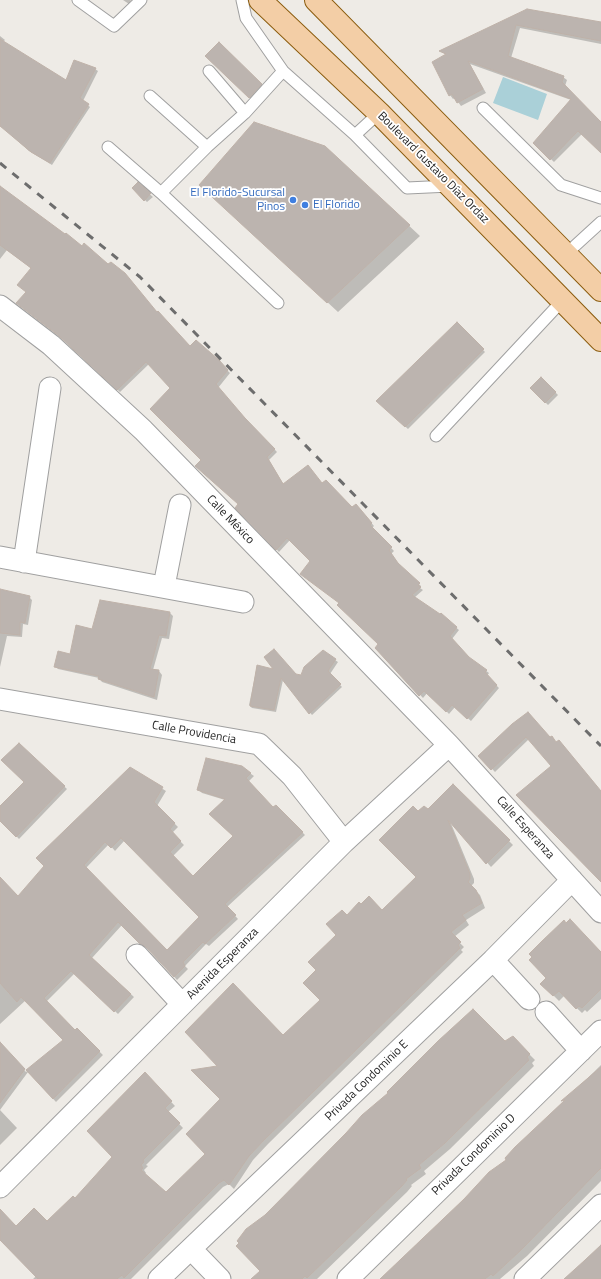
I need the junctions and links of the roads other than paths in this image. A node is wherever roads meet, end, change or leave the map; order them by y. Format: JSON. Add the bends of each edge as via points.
{"nodes":[{"id":1,"x":78,"y":0,"type":"edge"},
{"id":2,"x":141,"y":0,"type":"edge"},
{"id":3,"x":242,"y":0,"type":"edge"},
{"id":4,"x":260,"y":0,"type":"edge"},
{"id":5,"x":316,"y":0,"type":"edge"},
{"id":6,"x":209,"y":71,"type":"dead end"},
{"id":7,"x":283,"y":71,"type":"junction"},
{"id":8,"x":150,"y":96,"type":"dead end"},
{"id":9,"x":483,"y":108,"type":"dead end"},
{"id":10,"x":245,"y":113,"type":"junction"},
{"id":11,"x":379,"y":113,"type":"junction"},
{"id":12,"x":355,"y":135,"type":"junction"},
{"id":13,"x":108,"y":147,"type":"dead end"},
{"id":14,"x":206,"y":147,"type":"junction"},
{"id":15,"x":451,"y":186,"type":"junction"},
{"id":16,"x":161,"y":193,"type":"junction"},
{"id":17,"x":601,"y":198,"type":"edge"},
{"id":18,"x":601,"y":222,"type":"edge"},
{"id":19,"x":566,"y":254,"type":"junction"},
{"id":20,"x":601,"y":290,"type":"edge"},
{"id":21,"x":562,"y":300,"type":"junction"},
{"id":22,"x":278,"y":303,"type":"dead end"},
{"id":23,"x":0,"y":306,"type":"edge"},
{"id":24,"x":601,"y":340,"type":"edge"},
{"id":25,"x":50,"y":388,"type":"dead end"},
{"id":26,"x":436,"y":436,"type":"dead end"},
{"id":27,"x":180,"y":505,"type":"dead end"},
{"id":28,"x":0,"y":557,"type":"edge"},
{"id":29,"x":24,"y":562,"type":"junction"},
{"id":30,"x":164,"y":586,"type":"junction"},
{"id":31,"x":243,"y":602,"type":"dead end"},
{"id":32,"x":0,"y":699,"type":"edge"},
{"id":33,"x":449,"y":745,"type":"junction"},
{"id":34,"x":344,"y":842,"type":"junction"},
{"id":35,"x":572,"y":880,"type":"junction"},
{"id":36,"x":601,"y":912,"type":"edge"},
{"id":37,"x":137,"y":955,"type":"dead end"},
{"id":38,"x":493,"y":960,"type":"junction"},
{"id":39,"x":529,"y":999,"type":"dead end"},
{"id":40,"x":182,"y":1004,"type":"junction"},
{"id":41,"x":546,"y":1012,"type":"dead end"},
{"id":42,"x":601,"y":1032,"type":"edge"},
{"id":43,"x":581,"y":1051,"type":"junction"},
{"id":44,"x":0,"y":1187,"type":"edge"},
{"id":45,"x":601,"y":1204,"type":"edge"},
{"id":46,"x":191,"y":1249,"type":"junction"},
{"id":47,"x":159,"y":1279,"type":"edge"},
{"id":48,"x":220,"y":1279,"type":"edge"},
{"id":49,"x":348,"y":1279,"type":"edge"},
{"id":50,"x":525,"y":1279,"type":"edge"}],
"edges":[{"from":1,"to":2,"type":"lane","via":[[114,26]]},
{"from":3,"to":7,"type":"lane","via":[[246,18]]},
{"from":4,"to":11,"type":"main road","name":"Boulevard Gustavo Díaz Ordaz"},
{"from":5,"to":19,"type":"main road"},
{"from":6,"to":10,"type":"lane"},
{"from":7,"to":10,"type":"lane"},
{"from":7,"to":12,"type":"lane"},
{"from":8,"to":14,"type":"lane"},
{"from":9,"to":17,"type":"lane","via":[[561,185]]},
{"from":10,"to":14,"type":"lane"},
{"from":11,"to":12,"type":"lane"},
{"from":11,"to":15,"type":"main road","name":"Boulevard Gustavo Díaz Ordaz"},
{"from":12,"to":15,"type":"lane","via":[[407,188]]},
{"from":13,"to":16,"type":"lane"},
{"from":14,"to":16,"type":"lane"},
{"from":15,"to":21,"type":"main road","name":"Boulevard Gustavo Díaz Ordaz"},
{"from":16,"to":22,"type":"lane"},
{"from":18,"to":19,"type":"lane"},
{"from":19,"to":20,"type":"main road"},
{"from":21,"to":24,"type":"main road","name":"Boulevard Gustavo Díaz Ordaz"},
{"from":21,"to":26,"type":"lane"},
{"from":23,"to":33,"type":"street","name":"Calle México","via":[[51,345],[143,430]]},
{"from":25,"to":29,"type":"street"},
{"from":27,"to":30,"type":"street"},
{"from":28,"to":29,"type":"street"},
{"from":29,"to":30,"type":"street"},
{"from":30,"to":31,"type":"street"},
{"from":32,"to":34,"type":"street","name":"Calle Providencia","via":[[259,744],[292,776]]},
{"from":33,"to":34,"type":"street","name":"Avenida Esperanza"},
{"from":33,"to":35,"type":"street","name":"Calle Esperanza"},
{"from":34,"to":40,"type":"street","name":"Avenida Esperanza"},
{"from":35,"to":36,"type":"street","name":"Calle Esperanza"},
{"from":35,"to":38,"type":"street","name":"Privada Condominio E"},
{"from":37,"to":40,"type":"street"},
{"from":38,"to":39,"type":"street"},
{"from":38,"to":46,"type":"street","name":"Privada Condominio E"},
{"from":40,"to":44,"type":"street","name":"Avenida Esperanza"},
{"from":41,"to":43,"type":"street"},
{"from":42,"to":43,"type":"street","name":"Privada Condominio D"},
{"from":43,"to":49,"type":"street","name":"Privada Condominio D"},
{"from":45,"to":50,"type":"street"},
{"from":46,"to":47,"type":"street","name":"Privada Condominio E"},
{"from":46,"to":48,"type":"street"}]}
